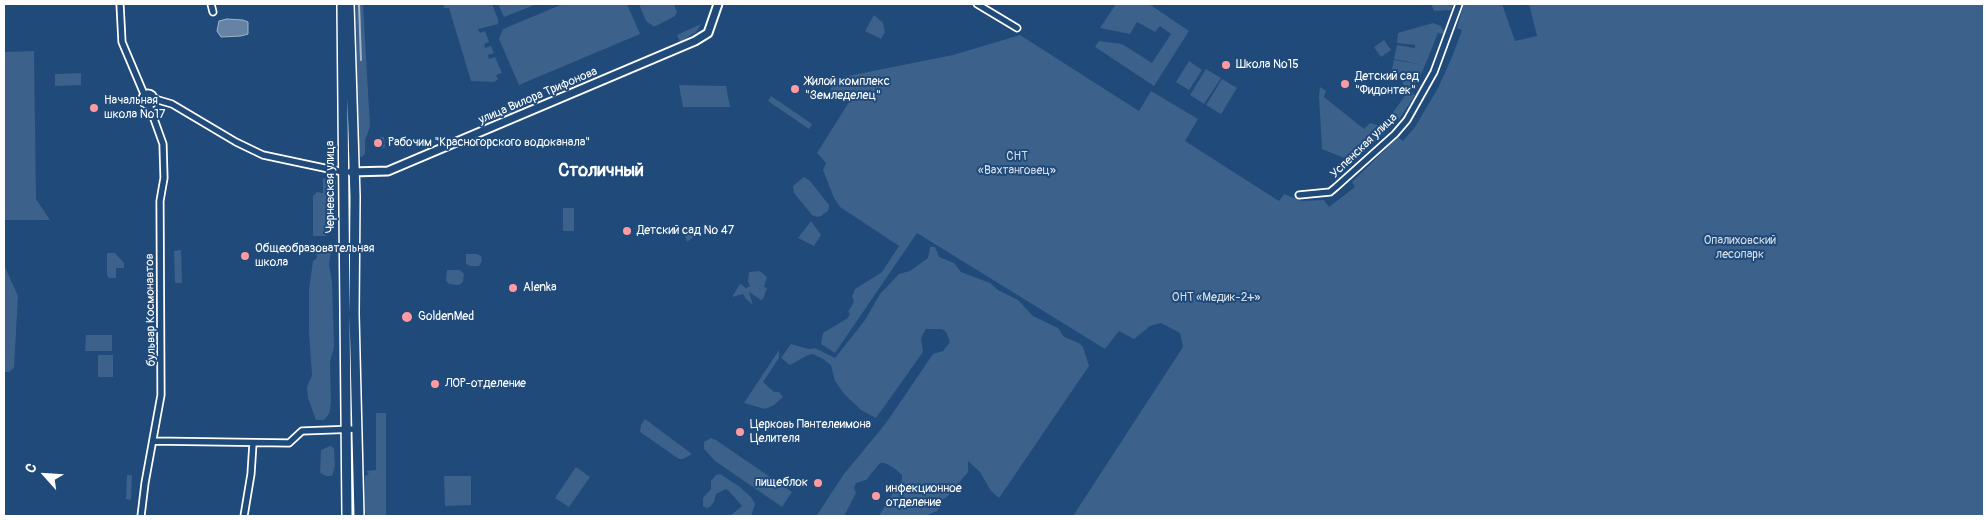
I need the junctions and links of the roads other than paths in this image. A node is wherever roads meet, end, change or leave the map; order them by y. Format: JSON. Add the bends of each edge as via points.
{"nodes":[{"id":1,"x":120,"y":4,"type":"edge"},
{"id":2,"x":211,"y":4,"type":"edge"},
{"id":3,"x":342,"y":4,"type":"edge"},
{"id":4,"x":349,"y":4,"type":"edge"},
{"id":5,"x":718,"y":4,"type":"edge"},
{"id":6,"x":977,"y":4,"type":"edge"},
{"id":7,"x":1459,"y":4,"type":"edge"},
{"id":8,"x":213,"y":12,"type":"dead end"},
{"id":9,"x":1017,"y":28,"type":"dead end"},
{"id":10,"x":144,"y":94,"type":"junction"},
{"id":11,"x":155,"y":99,"type":"junction"},
{"id":12,"x":149,"y":105,"type":"junction"},
{"id":13,"x":344,"y":172,"type":"junction"},
{"id":14,"x":355,"y":172,"type":"junction"},
{"id":15,"x":1299,"y":195,"type":"dead end"},
{"id":16,"x":351,"y":429,"type":"junction"},
{"id":17,"x":153,"y":441,"type":"junction"},
{"id":18,"x":252,"y":443,"type":"junction"},
{"id":19,"x":141,"y":516,"type":"edge"},
{"id":20,"x":244,"y":516,"type":"edge"},
{"id":21,"x":347,"y":516,"type":"edge"},
{"id":22,"x":359,"y":516,"type":"edge"}],
"edges":[{"from":1,"to":10,"type":"street","name":"бульвар Космонавтов","via":[[122,42]]},
{"from":2,"to":8,"type":"street"},
{"from":3,"to":13,"type":"main road","name":"Черневская улица"},
{"from":4,"to":14,"type":"main road","name":"Черневская улица"},
{"from":5,"to":14,"type":"street","name":"улица Вилора Трифонова","via":[[708,33],[695,41],[388,172]]},
{"from":6,"to":9,"type":"street"},
{"from":7,"to":15,"type":"street","name":"Успенская улица","via":[[1434,72],[1407,120],[1330,192]]},
{"from":10,"to":11,"type":"street","via":[[151,93]]},
{"from":10,"to":12,"type":"street","name":"бульвар Космонавтов","via":[[142,101]]},
{"from":11,"to":12,"type":"street"},
{"from":11,"to":13,"type":"street","via":[[172,104],[252,151]]},
{"from":12,"to":17,"type":"street","name":"бульвар Космонавтов","via":[[164,144],[160,201],[161,395]]},
{"from":13,"to":14,"type":"street","name":"улица Вилора Трифонова"},
{"from":13,"to":16,"type":"main road","name":"Черневская улица"},
{"from":14,"to":16,"type":"main road","name":"Черневская улица"},
{"from":16,"to":18,"type":"street","via":[[302,431],[289,443]]},
{"from":16,"to":21,"type":"main road"},
{"from":16,"to":22,"type":"main road"},
{"from":17,"to":18,"type":"street"},
{"from":17,"to":19,"type":"street","name":"бульвар Космонавтов"},
{"from":18,"to":20,"type":"street"}]}
